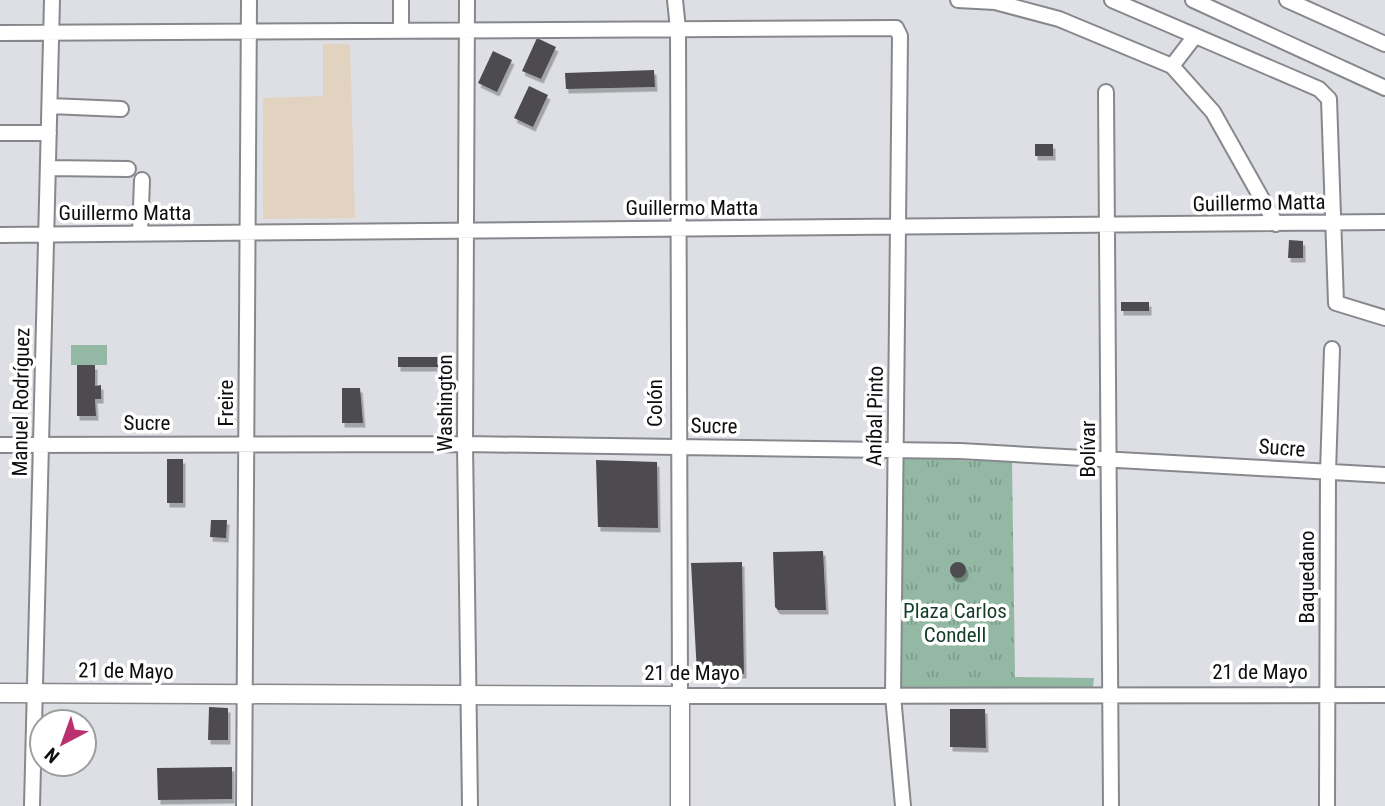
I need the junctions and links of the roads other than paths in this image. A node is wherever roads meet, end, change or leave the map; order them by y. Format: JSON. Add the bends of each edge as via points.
{"nodes":[{"id":1,"x":52,"y":0,"type":"edge"},
{"id":2,"x":249,"y":0,"type":"edge"},
{"id":3,"x":401,"y":0,"type":"edge"},
{"id":4,"x":467,"y":0,"type":"edge"},
{"id":5,"x":676,"y":0,"type":"edge"},
{"id":6,"x":958,"y":0,"type":"edge"},
{"id":7,"x":1112,"y":0,"type":"edge"},
{"id":8,"x":1193,"y":0,"type":"edge"},
{"id":9,"x":1287,"y":0,"type":"edge"},
{"id":10,"x":678,"y":29,"type":"junction"},
{"id":11,"x":467,"y":30,"type":"junction"},
{"id":12,"x":401,"y":31,"type":"junction"},
{"id":13,"x":249,"y":32,"type":"junction"},
{"id":14,"x":0,"y":33,"type":"edge"},
{"id":15,"x":51,"y":33,"type":"junction"},
{"id":16,"x":1195,"y":36,"type":"junction"},
{"id":17,"x":1385,"y":44,"type":"edge"},
{"id":18,"x":1172,"y":66,"type":"junction"},
{"id":19,"x":1385,"y":88,"type":"edge"},
{"id":20,"x":1106,"y":92,"type":"dead end"},
{"id":21,"x":50,"y":106,"type":"junction"},
{"id":22,"x":121,"y":109,"type":"dead end"},
{"id":23,"x":0,"y":133,"type":"edge"},
{"id":24,"x":49,"y":133,"type":"junction"},
{"id":25,"x":48,"y":169,"type":"junction"},
{"id":26,"x":128,"y":169,"type":"dead end"},
{"id":27,"x":142,"y":180,"type":"dead end"},
{"id":28,"x":1385,"y":222,"type":"edge"},
{"id":29,"x":1334,"y":223,"type":"junction"},
{"id":30,"x":1276,"y":224,"type":"junction"},
{"id":31,"x":1108,"y":226,"type":"junction"},
{"id":32,"x":897,"y":228,"type":"junction"},
{"id":33,"x":677,"y":229,"type":"junction"},
{"id":34,"x":468,"y":231,"type":"junction"},
{"id":35,"x":140,"y":233,"type":"junction"},
{"id":36,"x":248,"y":233,"type":"junction"},
{"id":37,"x":0,"y":234,"type":"edge"},
{"id":38,"x":46,"y":234,"type":"junction"},
{"id":39,"x":1385,"y":318,"type":"edge"},
{"id":40,"x":1332,"y":349,"type":"dead end"},
{"id":41,"x":41,"y":444,"type":"junction"},
{"id":42,"x":246,"y":444,"type":"junction"},
{"id":43,"x":465,"y":444,"type":"junction"},
{"id":44,"x":0,"y":445,"type":"edge"},
{"id":45,"x":678,"y":446,"type":"junction"},
{"id":46,"x":895,"y":450,"type":"junction"},
{"id":47,"x":1109,"y":458,"type":"junction"},
{"id":48,"x":1328,"y":472,"type":"junction"},
{"id":49,"x":1385,"y":475,"type":"edge"},
{"id":50,"x":0,"y":693,"type":"edge"},
{"id":51,"x":35,"y":693,"type":"junction"},
{"id":52,"x":1111,"y":694,"type":"junction"},
{"id":53,"x":245,"y":695,"type":"junction"},
{"id":54,"x":892,"y":695,"type":"junction"},
{"id":55,"x":1328,"y":695,"type":"junction"},
{"id":56,"x":1385,"y":695,"type":"edge"},
{"id":57,"x":470,"y":696,"type":"junction"},
{"id":58,"x":680,"y":696,"type":"junction"},
{"id":59,"x":32,"y":806,"type":"edge"},
{"id":60,"x":244,"y":806,"type":"edge"},
{"id":61,"x":470,"y":806,"type":"edge"},
{"id":62,"x":680,"y":806,"type":"edge"},
{"id":63,"x":903,"y":806,"type":"edge"},
{"id":64,"x":1111,"y":806,"type":"edge"},
{"id":65,"x":1327,"y":806,"type":"edge"}],
"edges":[{"from":1,"to":15,"type":"street","name":"Manuel Rodríguez"},
{"from":2,"to":13,"type":"street","name":"Freire"},
{"from":3,"to":12,"type":"street"},
{"from":4,"to":11,"type":"street","name":"Washington"},
{"from":5,"to":10,"type":"street","name":"Colón"},
{"from":6,"to":18,"type":"street","via":[[995,2],[1059,19]]},
{"from":7,"to":16,"type":"street"},
{"from":8,"to":19,"type":"street"},
{"from":9,"to":17,"type":"street"},
{"from":10,"to":11,"type":"street"},
{"from":10,"to":32,"type":"street","name":"Aníbal Pinto","via":[[896,28],[901,36]]},
{"from":10,"to":33,"type":"street","name":"Colón"},
{"from":11,"to":12,"type":"street"},
{"from":11,"to":34,"type":"street","name":"Washington"},
{"from":12,"to":13,"type":"street"},
{"from":13,"to":15,"type":"street"},
{"from":13,"to":36,"type":"street","name":"Freire"},
{"from":14,"to":15,"type":"street"},
{"from":15,"to":21,"type":"street","name":"Manuel Rodríguez"},
{"from":16,"to":18,"type":"street"},
{"from":16,"to":29,"type":"street","via":[[1319,89],[1329,99]]},
{"from":18,"to":30,"type":"street","via":[[1213,112]]},
{"from":20,"to":31,"type":"street","name":"Bolívar"},
{"from":21,"to":22,"type":"street"},
{"from":21,"to":24,"type":"street","name":"Manuel Rodríguez"},
{"from":23,"to":24,"type":"street"},
{"from":24,"to":25,"type":"street","name":"Manuel Rodríguez"},
{"from":25,"to":26,"type":"street"},
{"from":25,"to":38,"type":"street","name":"Manuel Rodríguez"},
{"from":27,"to":35,"type":"street"},
{"from":28,"to":29,"type":"street","name":"Guillermo Matta"},
{"from":29,"to":30,"type":"street","name":"Guillermo Matta"},
{"from":29,"to":39,"type":"street","via":[[1336,303]]},
{"from":30,"to":31,"type":"street","name":"Guillermo Matta"},
{"from":31,"to":32,"type":"street","name":"Guillermo Matta"},
{"from":31,"to":47,"type":"street","name":"Bolívar"},
{"from":32,"to":33,"type":"street","name":"Guillermo Matta"},
{"from":32,"to":46,"type":"street","name":"Aníbal Pinto"},
{"from":33,"to":34,"type":"street","name":"Guillermo Matta"},
{"from":33,"to":45,"type":"street","name":"Colón"},
{"from":34,"to":36,"type":"street","name":"Guillermo Matta"},
{"from":34,"to":43,"type":"street","name":"Washington"},
{"from":35,"to":36,"type":"street","name":"Guillermo Matta"},
{"from":35,"to":38,"type":"street","name":"Guillermo Matta"},
{"from":36,"to":42,"type":"street","name":"Freire"},
{"from":37,"to":38,"type":"street","name":"Guillermo Matta"},
{"from":38,"to":41,"type":"street","name":"Manuel Rodríguez"},
{"from":40,"to":48,"type":"street","name":"Baquedano"},
{"from":41,"to":42,"type":"street","name":"Sucre"},
{"from":41,"to":44,"type":"street","name":"Sucre"},
{"from":41,"to":51,"type":"street","name":"Manuel Rodríguez"},
{"from":42,"to":43,"type":"street","name":"Sucre"},
{"from":42,"to":53,"type":"street","name":"Freire"},
{"from":43,"to":45,"type":"street","name":"Sucre"},
{"from":43,"to":57,"type":"street","name":"Washington"},
{"from":45,"to":46,"type":"street","name":"Sucre"},
{"from":45,"to":58,"type":"street","name":"Colón"},
{"from":46,"to":47,"type":"street","name":"Sucre"},
{"from":46,"to":54,"type":"street","name":"Aníbal Pinto"},
{"from":47,"to":48,"type":"street","name":"Sucre"},
{"from":47,"to":52,"type":"street","name":"Bolívar"},
{"from":48,"to":49,"type":"street","name":"Sucre"},
{"from":48,"to":55,"type":"street","name":"Baquedano"},
{"from":50,"to":51,"type":"main road","name":"21 de Mayo"},
{"from":51,"to":53,"type":"main road","name":"21 de Mayo"},
{"from":51,"to":59,"type":"street","name":"Manuel Rodríguez"},
{"from":52,"to":54,"type":"street","name":"21 de Mayo"},
{"from":52,"to":55,"type":"street","name":"21 de Mayo"},
{"from":52,"to":64,"type":"street","name":"Bolívar"},
{"from":53,"to":57,"type":"main road","name":"21 de Mayo"},
{"from":53,"to":60,"type":"street","name":"Freire"},
{"from":54,"to":58,"type":"street","name":"21 de Mayo"},
{"from":54,"to":63,"type":"street","name":"Aníbal Pinto"},
{"from":55,"to":56,"type":"street","name":"21 de Mayo"},
{"from":55,"to":65,"type":"street","name":"Baquedano"},
{"from":57,"to":58,"type":"main road","name":"21 de Mayo"},
{"from":57,"to":61,"type":"street","name":"Washington"},
{"from":58,"to":62,"type":"main road","name":"Colón"}]}
